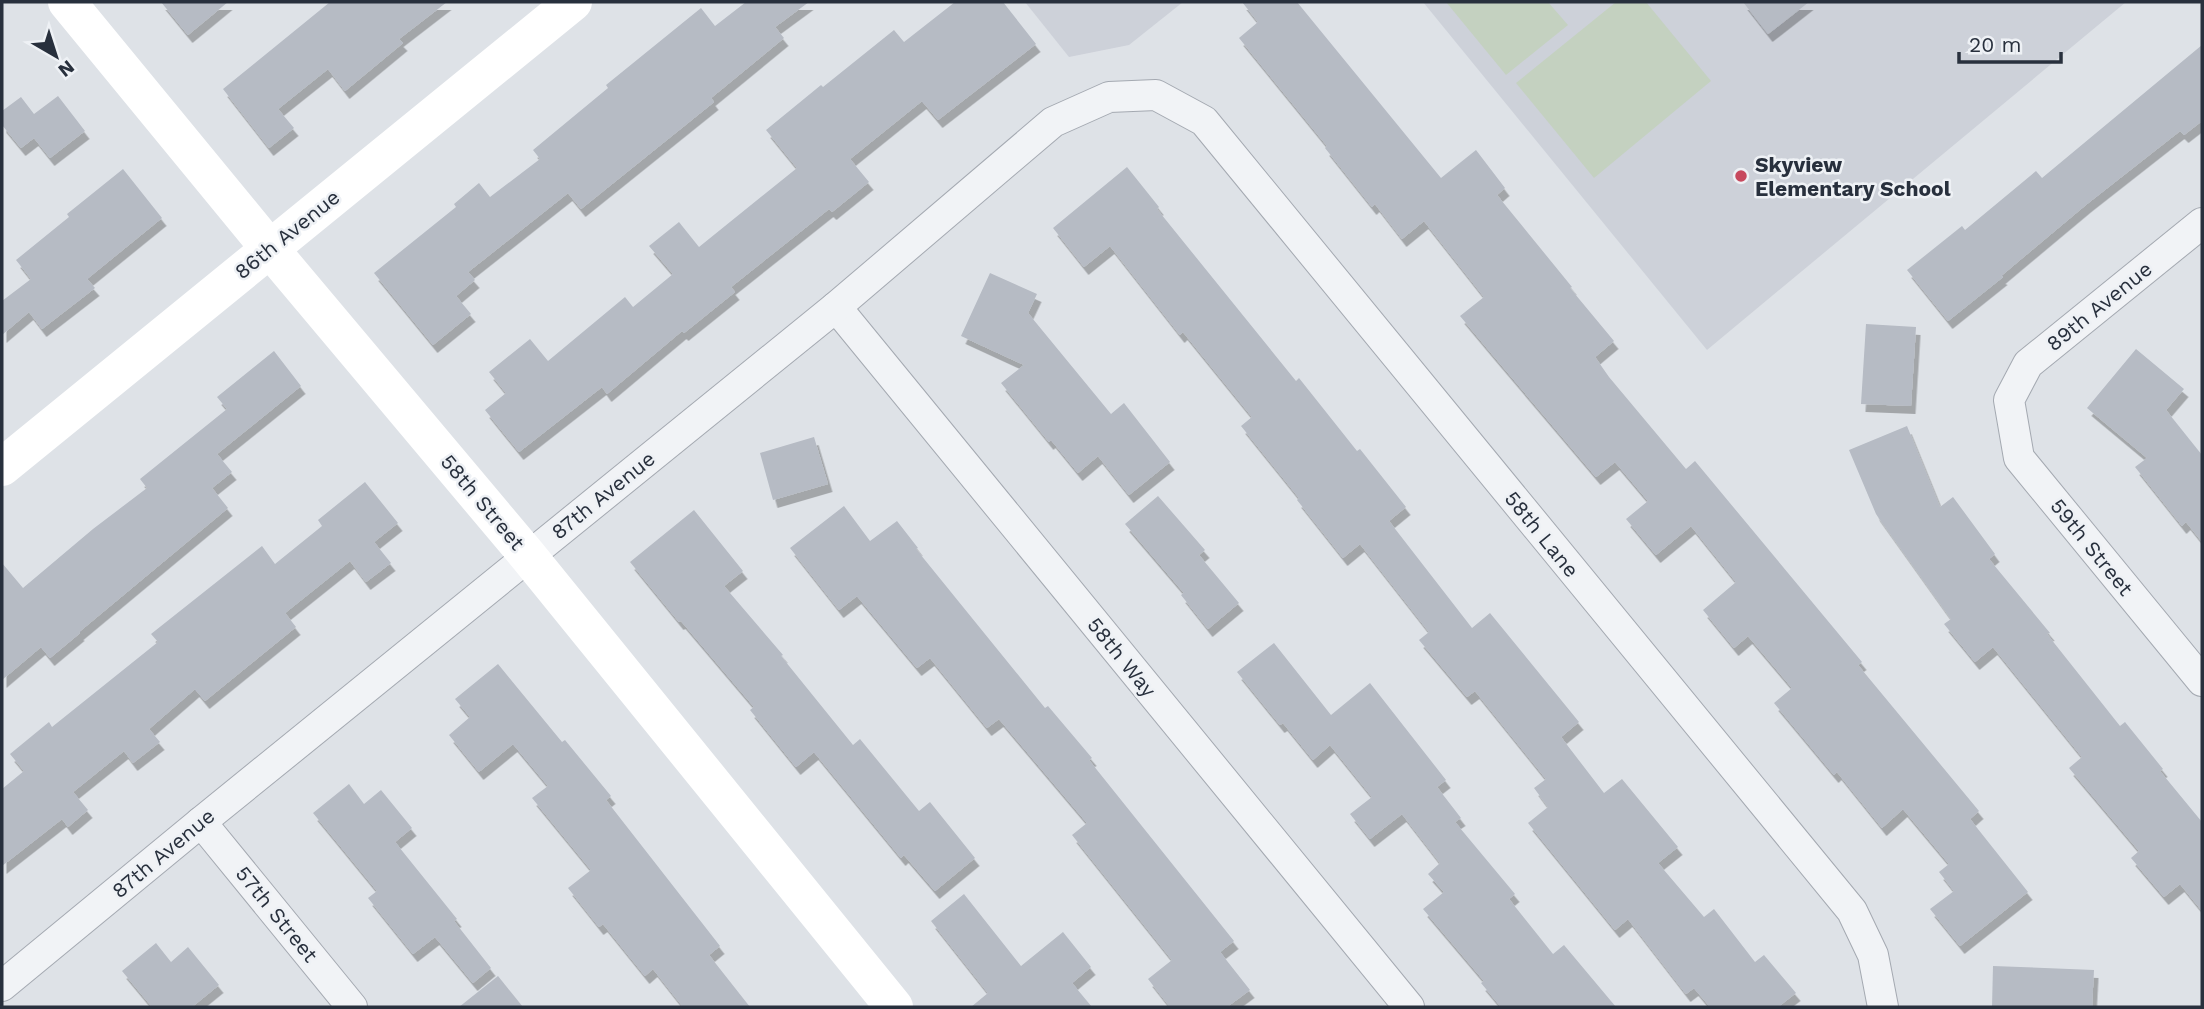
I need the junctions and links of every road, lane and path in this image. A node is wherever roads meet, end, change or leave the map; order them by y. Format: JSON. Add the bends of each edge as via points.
{"nodes":[{"id":1,"x":67,"y":2,"type":"edge"},
{"id":2,"x":573,"y":2,"type":"edge"},
{"id":3,"x":1156,"y":95,"type":"joint"},
{"id":4,"x":2202,"y":223,"type":"edge"},
{"id":5,"x":270,"y":248,"type":"junction"},
{"id":6,"x":836,"y":307,"type":"junction"},
{"id":7,"x":2009,"y":400,"type":"joint"},
{"id":8,"x":2,"y":467,"type":"edge"},
{"id":9,"x":528,"y":556,"type":"junction"},
{"id":10,"x":2202,"y":681,"type":"edge"},
{"id":11,"x":201,"y":822,"type":"junction"},
{"id":12,"x":2,"y":986,"type":"edge"},
{"id":13,"x":352,"y":1007,"type":"edge"},
{"id":14,"x":894,"y":1007,"type":"edge"},
{"id":15,"x":1409,"y":1007,"type":"edge"},
{"id":16,"x":1883,"y":1007,"type":"edge"}],
"edges":[{"from":1,"to":5,"type":"street","name":"58th Street"},
{"from":2,"to":5,"type":"street","name":"86th Avenue"},
{"from":3,"to":6,"type":"street","name":"87th Avenue","via":[[1109,97],[1053,122]]},
{"from":3,"to":16,"type":"street","name":"58th Lane","via":[[1204,121],[1852,911],[1872,955]]},
{"from":4,"to":7,"type":"street","name":"89th Avenue","via":[[2028,364]]},
{"from":5,"to":8,"type":"street","name":"86th Avenue"},
{"from":5,"to":9,"type":"street","name":"58th Street"},
{"from":6,"to":9,"type":"street","name":"87th Avenue"},
{"from":6,"to":15,"type":"street","name":"58th Way"},
{"from":7,"to":10,"type":"street","name":"59th Street","via":[[2019,458]]},
{"from":9,"to":11,"type":"street","name":"87th Avenue"},
{"from":9,"to":14,"type":"street","name":"58th Street"},
{"from":11,"to":12,"type":"street","name":"87th Avenue"},
{"from":11,"to":13,"type":"street","name":"57th Street"}]}
